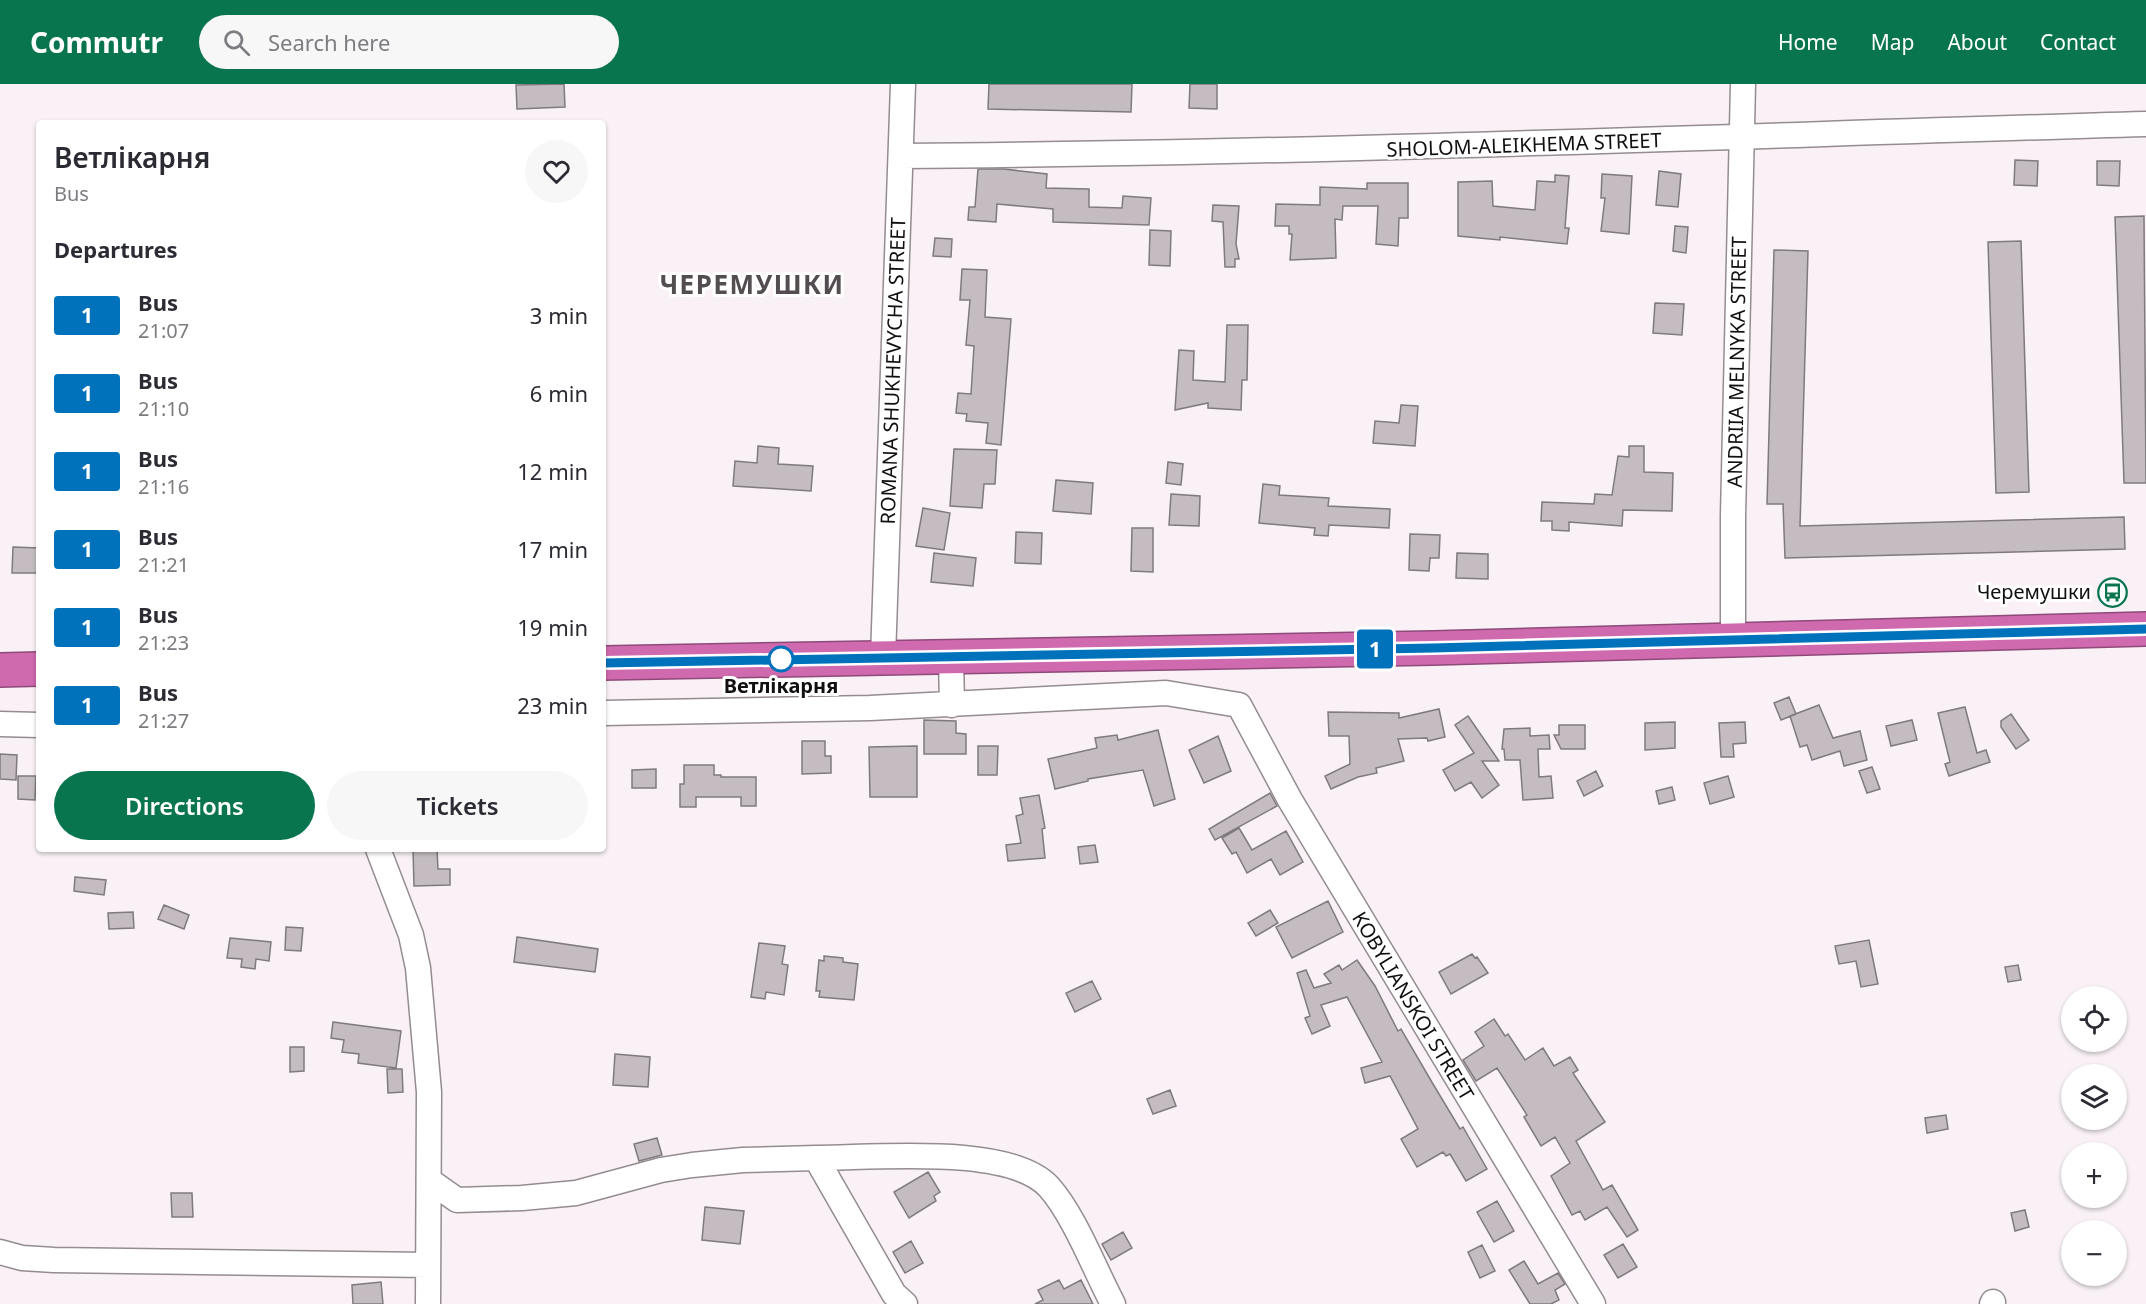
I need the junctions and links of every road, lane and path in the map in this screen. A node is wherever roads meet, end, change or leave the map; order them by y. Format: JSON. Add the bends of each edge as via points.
{"nodes":[{"id":1,"x":903,"y":84,"type":"edge"},
{"id":2,"x":1743,"y":84,"type":"edge"},
{"id":3,"x":2146,"y":124,"type":"edge"},
{"id":4,"x":1743,"y":139,"type":"junction"},
{"id":5,"x":901,"y":156,"type":"junction"},
{"id":6,"x":2146,"y":629,"type":"edge"},
{"id":7,"x":1733,"y":640,"type":"junction"},
{"id":8,"x":883,"y":657,"type":"junction"},
{"id":9,"x":951,"y":658,"type":"junction"},
{"id":10,"x":606,"y":663,"type":"edge"},
{"id":11,"x":36,"y":669,"type":"edge"},
{"id":12,"x":0,"y":670,"type":"edge"},
{"id":13,"x":952,"y":705,"type":"junction"},
{"id":14,"x":606,"y":713,"type":"edge"},
{"id":15,"x":0,"y":724,"type":"edge"},
{"id":16,"x":36,"y":725,"type":"edge"},
{"id":17,"x":379,"y":852,"type":"edge"},
{"id":18,"x":816,"y":1158,"type":"junction"},
{"id":19,"x":430,"y":1181,"type":"junction"},
{"id":20,"x":0,"y":1252,"type":"edge"},
{"id":21,"x":428,"y":1265,"type":"junction"},
{"id":22,"x":428,"y":1304,"type":"edge"},
{"id":23,"x":905,"y":1304,"type":"edge"},
{"id":24,"x":1113,"y":1304,"type":"edge"},
{"id":25,"x":1593,"y":1304,"type":"edge"}],
"edges":[{"from":1,"to":5,"type":"street","name":"ROMANA SHUKHEVYCHA STREET"},
{"from":2,"to":4,"type":"street","name":"ANDRIIA MELNYKA STREET"},
{"from":3,"to":4,"type":"street","name":"SHOLOM-ALEIKHEMA STREET"},
{"from":4,"to":5,"type":"street","name":"SHOLOM-ALEIKHEMA STREET","via":[[1152,154]]},
{"from":4,"to":7,"type":"street","name":"ANDRIIA MELNYKA STREET"},
{"from":5,"to":8,"type":"street","name":"ROMANA SHUKHEVYCHA STREET"},
{"from":6,"to":7,"type":"highway"},
{"from":7,"to":9,"type":"highway"},
{"from":8,"to":9,"type":"highway"},
{"from":8,"to":10,"type":"highway"},
{"from":9,"to":13,"type":"street"},
{"from":11,"to":12,"type":"highway"},
{"from":13,"to":14,"type":"street"},
{"from":13,"to":25,"type":"street","name":"KOBYLIANSKOI STREET","via":[[1166,693],[1239,705],[1290,800]]},
{"from":15,"to":16,"type":"street"},
{"from":17,"to":19,"type":"street","via":[[411,935],[418,968],[429,1092]]},
{"from":18,"to":19,"type":"street","via":[[692,1165],[576,1193],[522,1198],[457,1200]]},
{"from":18,"to":23,"type":"street","via":[[894,1294]]},
{"from":18,"to":24,"type":"street","via":[[981,1159],[1000,1161],[1034,1175],[1061,1204]]},
{"from":19,"to":21,"type":"street"},
{"from":20,"to":21,"type":"street","via":[[54,1260]]},
{"from":21,"to":22,"type":"street"}]}
